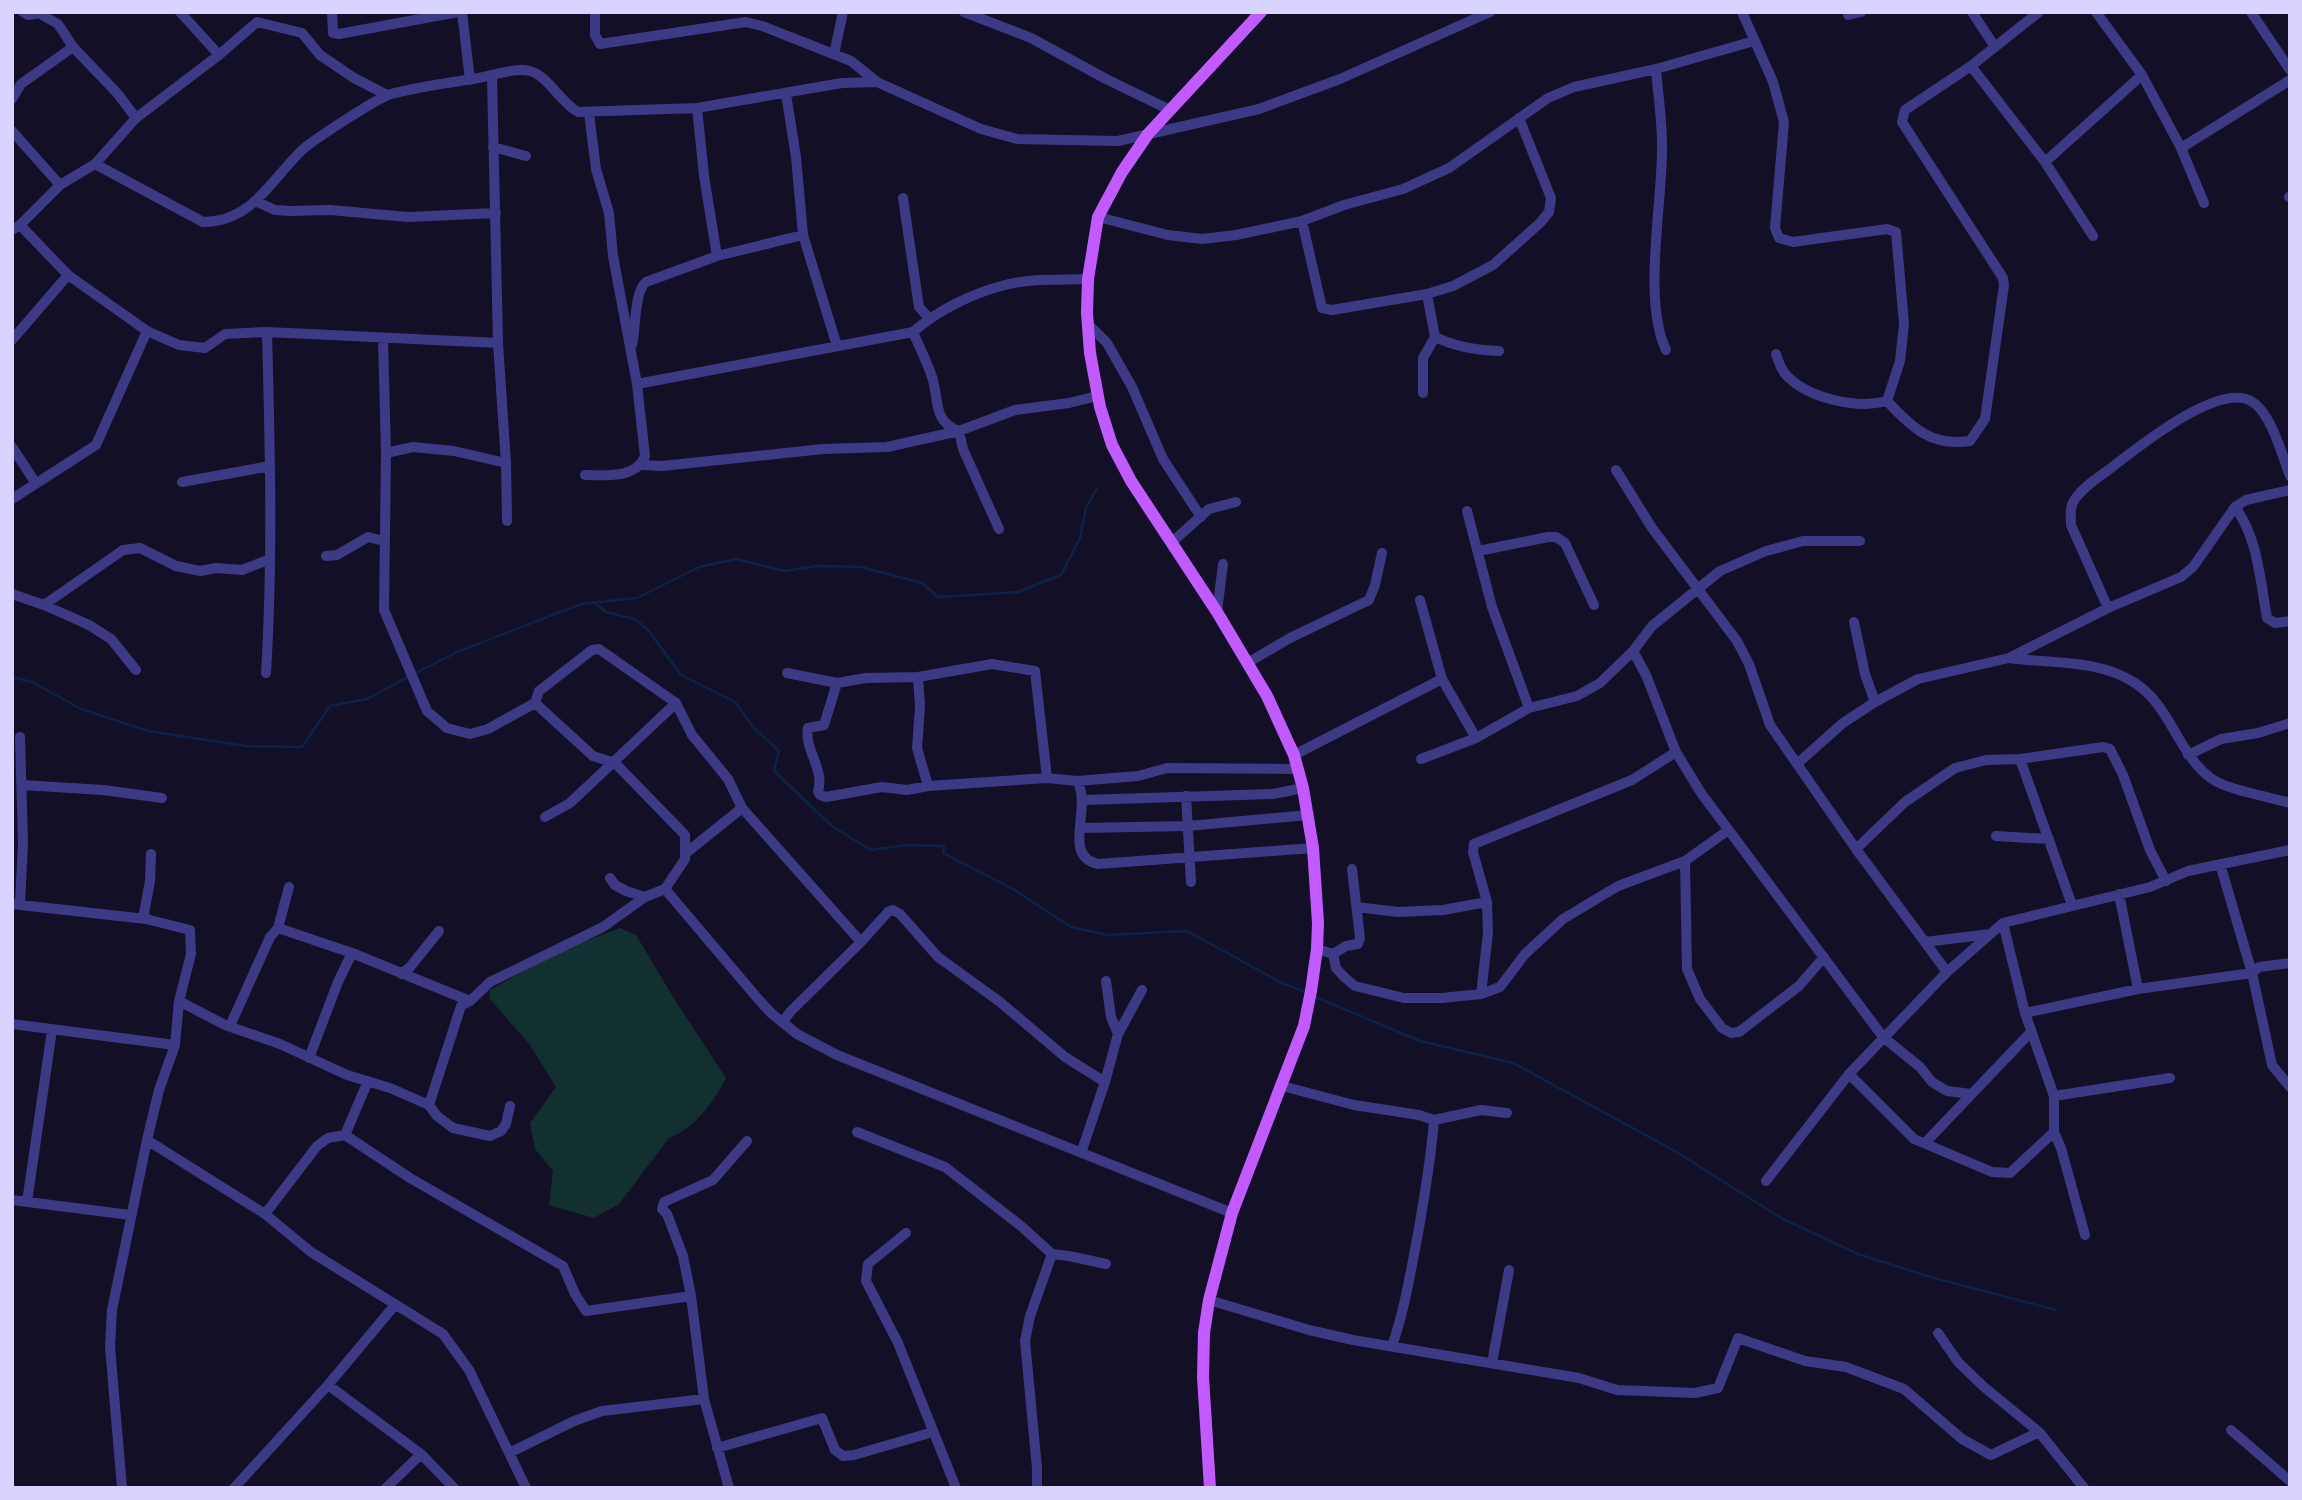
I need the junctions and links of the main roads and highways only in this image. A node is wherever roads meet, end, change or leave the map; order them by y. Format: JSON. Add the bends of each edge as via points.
{"nodes":[{"id":1,"x":1261,"y":12,"type":"edge"},
{"id":2,"x":1210,"y":1488,"type":"edge"}],
"edges":[{"from":1,"to":2,"type":"main road","via":[[1148,134],[1122,172],[1098,217],[1087,279],[1087,324],[1097,396],[1112,445],[1267,696],[1294,755],[1312,848],[1318,923],[1307,1012],[1232,1213],[1209,1300],[1203,1377]]}]}
